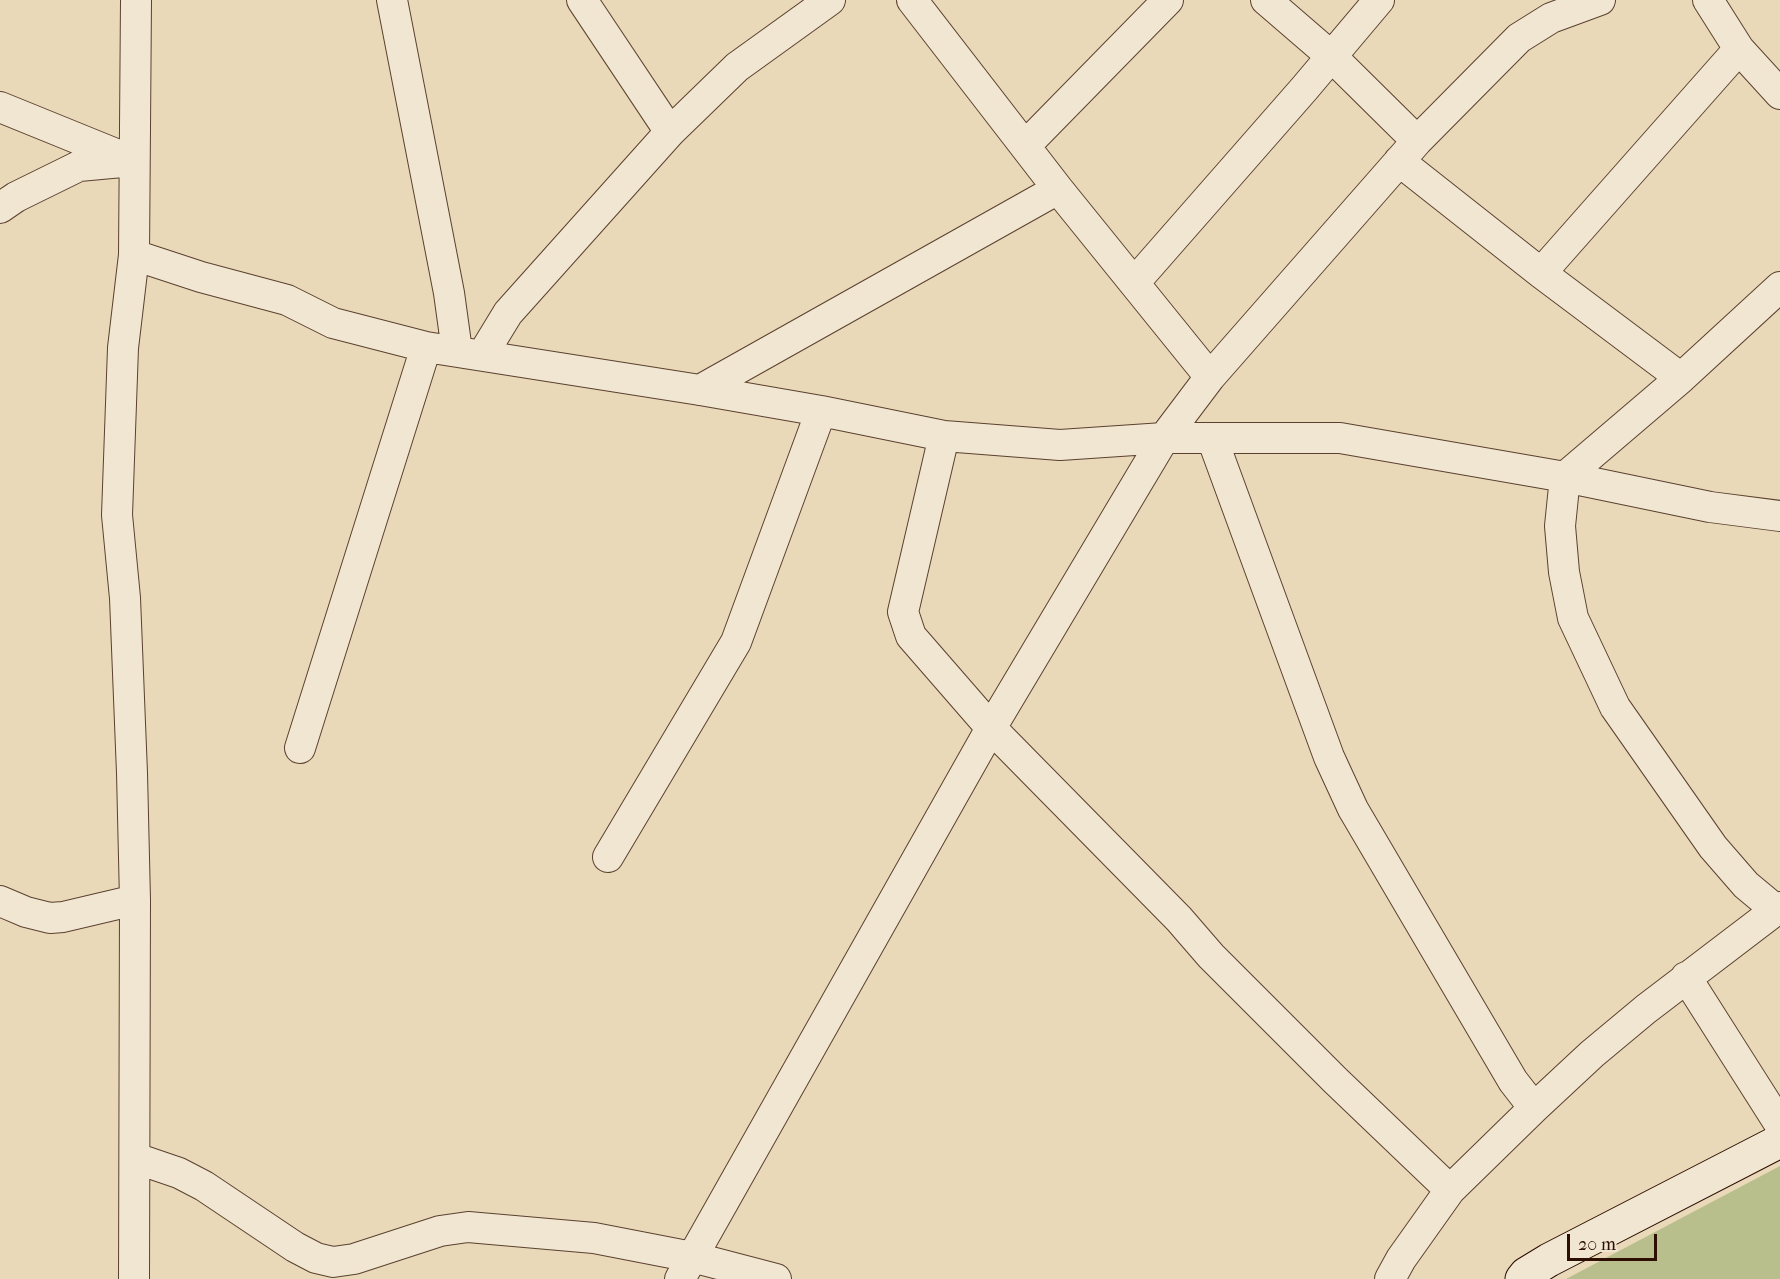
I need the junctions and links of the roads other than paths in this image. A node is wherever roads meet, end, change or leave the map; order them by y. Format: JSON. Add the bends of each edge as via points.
{"nodes":[{"id":1,"x":136,"y":0,"type":"edge"},
{"id":2,"x":392,"y":0,"type":"edge"},
{"id":3,"x":582,"y":0,"type":"edge"},
{"id":4,"x":830,"y":0,"type":"edge"},
{"id":5,"x":912,"y":0,"type":"edge"},
{"id":6,"x":1168,"y":0,"type":"edge"},
{"id":7,"x":1266,"y":0,"type":"edge"},
{"id":8,"x":1379,"y":0,"type":"edge"},
{"id":9,"x":1600,"y":0,"type":"edge"},
{"id":10,"x":1708,"y":0,"type":"edge"},
{"id":11,"x":1739,"y":49,"type":"junction"},
{"id":12,"x":1331,"y":56,"type":"junction"},
{"id":13,"x":1780,"y":94,"type":"edge"},
{"id":14,"x":0,"y":107,"type":"edge"},
{"id":15,"x":670,"y":132,"type":"junction"},
{"id":16,"x":1025,"y":146,"type":"junction"},
{"id":17,"x":1408,"y":151,"type":"junction"},
{"id":18,"x":133,"y":161,"type":"junction"},
{"id":19,"x":1058,"y":189,"type":"junction"},
{"id":20,"x":0,"y":208,"type":"edge"},
{"id":21,"x":134,"y":255,"type":"junction"},
{"id":22,"x":1541,"y":273,"type":"junction"},
{"id":23,"x":1134,"y":283,"type":"junction"},
{"id":24,"x":1780,"y":287,"type":"edge"},
{"id":25,"x":426,"y":347,"type":"junction"},
{"id":26,"x":470,"y":353,"type":"junction"},
{"id":27,"x":1210,"y":377,"type":"junction"},
{"id":28,"x":1681,"y":378,"type":"junction"},
{"id":29,"x":700,"y":390,"type":"junction"},
{"id":30,"x":821,"y":411,"type":"junction"},
{"id":31,"x":944,"y":436,"type":"junction"},
{"id":32,"x":1164,"y":438,"type":"junction"},
{"id":33,"x":1212,"y":438,"type":"junction"},
{"id":34,"x":1565,"y":477,"type":"junction"},
{"id":35,"x":1780,"y":516,"type":"edge"},
{"id":36,"x":991,"y":728,"type":"junction"},
{"id":37,"x":300,"y":748,"type":"dead end"},
{"id":38,"x":608,"y":857,"type":"dead end"},
{"id":39,"x":135,"y":900,"type":"junction"},
{"id":40,"x":0,"y":901,"type":"edge"},
{"id":41,"x":1778,"y":908,"type":"edge"},
{"id":42,"x":1686,"y":977,"type":"junction"},
{"id":43,"x":1534,"y":1108,"type":"junction"},
{"id":44,"x":1780,"y":1125,"type":"edge"},
{"id":45,"x":1780,"y":1142,"type":"edge"},
{"id":46,"x":135,"y":1158,"type":"junction"},
{"id":47,"x":1450,"y":1190,"type":"junction"},
{"id":48,"x":686,"y":1268,"type":"edge"},
{"id":49,"x":135,"y":1279,"type":"edge"},
{"id":50,"x":776,"y":1279,"type":"edge"},
{"id":51,"x":1390,"y":1279,"type":"edge"},
{"id":52,"x":1522,"y":1279,"type":"edge"}],
"edges":[{"from":1,"to":18,"type":"street"},
{"from":2,"to":26,"type":"street","via":[[449,293]]},
{"from":3,"to":15,"type":"street"},
{"from":4,"to":15,"type":"street","via":[[737,67]]},
{"from":5,"to":16,"type":"street"},
{"from":6,"to":16,"type":"street"},
{"from":7,"to":12,"type":"street"},
{"from":8,"to":12,"type":"street"},
{"from":9,"to":17,"type":"street","via":[[1551,18],[1519,38]]},
{"from":10,"to":11,"type":"street"},
{"from":11,"to":13,"type":"street"},
{"from":11,"to":22,"type":"street"},
{"from":12,"to":17,"type":"street"},
{"from":12,"to":23,"type":"street"},
{"from":14,"to":18,"type":"street"},
{"from":15,"to":26,"type":"street"},
{"from":16,"to":19,"type":"street"},
{"from":17,"to":22,"type":"street"},
{"from":17,"to":27,"type":"street"},
{"from":18,"to":20,"type":"street","via":[[79,166],[16,196]]},
{"from":18,"to":21,"type":"street"},
{"from":19,"to":23,"type":"street"},
{"from":19,"to":29,"type":"street"},
{"from":21,"to":25,"type":"street","via":[[287,300],[333,323]]},
{"from":21,"to":39,"type":"street","via":[[123,348],[117,515],[125,598]]},
{"from":22,"to":28,"type":"street"},
{"from":23,"to":27,"type":"street"},
{"from":24,"to":28,"type":"street"},
{"from":25,"to":26,"type":"street"},
{"from":25,"to":37,"type":"street"},
{"from":26,"to":29,"type":"street"},
{"from":27,"to":32,"type":"street"},
{"from":28,"to":34,"type":"street"},
{"from":29,"to":30,"type":"street"},
{"from":30,"to":31,"type":"street"},
{"from":30,"to":38,"type":"street","via":[[736,642]]},
{"from":31,"to":32,"type":"street","via":[[1060,445]]},
{"from":31,"to":36,"type":"street","via":[[903,612],[911,636]]},
{"from":32,"to":33,"type":"street"},
{"from":32,"to":36,"type":"street"},
{"from":33,"to":34,"type":"street","via":[[1340,438]]},
{"from":33,"to":43,"type":"street","via":[[1329,757],[1353,809],[1513,1081]]},
{"from":34,"to":35,"type":"street","via":[[1710,507]]},
{"from":34,"to":41,"type":"street","via":[[1560,526],[1573,618],[1615,707],[1713,847],[1746,885]]},
{"from":36,"to":47,"type":"street","via":[[1244,989]]},
{"from":36,"to":48,"type":"street"},
{"from":39,"to":40,"type":"street","via":[[50,918]]},
{"from":39,"to":46,"type":"street"},
{"from":41,"to":42,"type":"street"},
{"from":42,"to":43,"type":"street","via":[[1592,1054]]},
{"from":42,"to":44,"type":"street"},
{"from":43,"to":47,"type":"street"},
{"from":45,"to":52,"type":"street","via":[[1549,1260]]},
{"from":46,"to":48,"type":"street","via":[[196,1181],[295,1247],[333,1262],[440,1231],[468,1227],[594,1238]]},
{"from":46,"to":49,"type":"street"},
{"from":47,"to":51,"type":"street"},
{"from":48,"to":50,"type":"street"}]}
